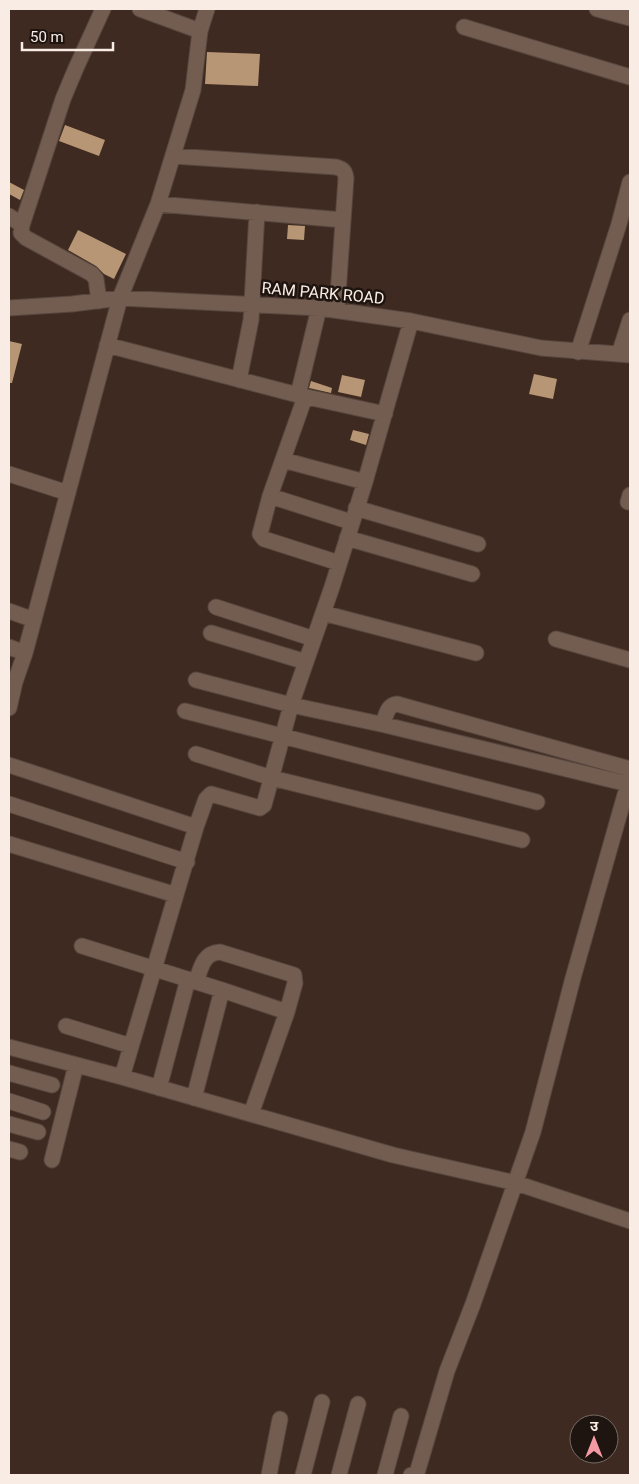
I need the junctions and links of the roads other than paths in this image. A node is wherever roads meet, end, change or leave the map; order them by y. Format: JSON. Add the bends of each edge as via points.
{"nodes":[{"id":1,"x":103,"y":9,"type":"edge"},
{"id":2,"x":140,"y":9,"type":"edge"},
{"id":3,"x":207,"y":9,"type":"edge"},
{"id":4,"x":597,"y":9,"type":"edge"},
{"id":5,"x":630,"y":18,"type":"edge"},
{"id":6,"x":464,"y":27,"type":"dead end"},
{"id":7,"x":200,"y":30,"type":"junction"},
{"id":8,"x":630,"y":77,"type":"edge"},
{"id":9,"x":173,"y":156,"type":"junction"},
{"id":10,"x":630,"y":182,"type":"edge"},
{"id":11,"x":158,"y":204,"type":"junction"},
{"id":12,"x":257,"y":212,"type":"junction"},
{"id":13,"x":9,"y":216,"type":"edge"},
{"id":14,"x":344,"y":220,"type":"junction"},
{"id":15,"x":22,"y":225,"type":"junction"},
{"id":16,"x":625,"y":225,"type":"edge"},
{"id":17,"x":120,"y":298,"type":"junction"},
{"id":18,"x":99,"y":301,"type":"junction"},
{"id":19,"x":252,"y":304,"type":"junction"},
{"id":20,"x":9,"y":308,"type":"edge"},
{"id":21,"x":319,"y":308,"type":"junction"},
{"id":22,"x":337,"y":309,"type":"junction"},
{"id":23,"x":630,"y":320,"type":"edge"},
{"id":24,"x":411,"y":321,"type":"junction"},
{"id":25,"x":107,"y":345,"type":"junction"},
{"id":26,"x":578,"y":352,"type":"junction"},
{"id":27,"x":625,"y":355,"type":"edge"},
{"id":28,"x":239,"y":380,"type":"junction"},
{"id":29,"x":301,"y":396,"type":"junction"},
{"id":30,"x":385,"y":414,"type":"junction"},
{"id":31,"x":283,"y":460,"type":"junction"},
{"id":32,"x":9,"y":474,"type":"edge"},
{"id":33,"x":365,"y":482,"type":"junction"},
{"id":34,"x":68,"y":493,"type":"junction"},
{"id":35,"x":270,"y":496,"type":"junction"},
{"id":36,"x":356,"y":508,"type":"junction"},
{"id":37,"x":351,"y":522,"type":"junction"},
{"id":38,"x":347,"y":538,"type":"junction"},
{"id":39,"x":478,"y":544,"type":"dead end"},
{"id":40,"x":339,"y":563,"type":"junction"},
{"id":41,"x":472,"y":574,"type":"dead end"},
{"id":42,"x":216,"y":607,"type":"dead end"},
{"id":43,"x":9,"y":611,"type":"edge"},
{"id":44,"x":323,"y":613,"type":"junction"},
{"id":45,"x":34,"y":620,"type":"junction"},
{"id":46,"x":211,"y":633,"type":"dead end"},
{"id":47,"x":314,"y":639,"type":"junction"},
{"id":48,"x":556,"y":639,"type":"dead end"},
{"id":49,"x":9,"y":647,"type":"edge"},
{"id":50,"x":25,"y":653,"type":"junction"},
{"id":51,"x":476,"y":653,"type":"dead end"},
{"id":52,"x":630,"y":660,"type":"edge"},
{"id":53,"x":306,"y":662,"type":"junction"},
{"id":54,"x":196,"y":680,"type":"dead end"},
{"id":55,"x":12,"y":681,"type":"edge"},
{"id":56,"x":290,"y":705,"type":"junction"},
{"id":57,"x":9,"y":708,"type":"edge"},
{"id":58,"x":185,"y":711,"type":"dead end"},
{"id":59,"x":383,"y":724,"type":"junction"},
{"id":60,"x":282,"y":736,"type":"junction"},
{"id":61,"x":196,"y":754,"type":"dead end"},
{"id":62,"x":9,"y":765,"type":"edge"},
{"id":63,"x":630,"y":768,"type":"edge"},
{"id":64,"x":272,"y":778,"type":"junction"},
{"id":65,"x":629,"y":780,"type":"edge"},
{"id":66,"x":537,"y":802,"type":"dead end"},
{"id":67,"x":9,"y":804,"type":"edge"},
{"id":68,"x":196,"y":828,"type":"junction"},
{"id":69,"x":522,"y":840,"type":"dead end"},
{"id":70,"x":9,"y":844,"type":"edge"},
{"id":71,"x":187,"y":862,"type":"junction"},
{"id":72,"x":176,"y":895,"type":"junction"},
{"id":73,"x":82,"y":946,"type":"dead end"},
{"id":74,"x":154,"y":969,"type":"junction"},
{"id":75,"x":192,"y":981,"type":"junction"},
{"id":76,"x":222,"y":990,"type":"junction"},
{"id":77,"x":287,"y":1012,"type":"junction"},
{"id":78,"x":66,"y":1026,"type":"dead end"},
{"id":79,"x":131,"y":1046,"type":"junction"},
{"id":80,"x":9,"y":1047,"type":"edge"},
{"id":81,"x":76,"y":1065,"type":"junction"},
{"id":82,"x":9,"y":1073,"type":"edge"},
{"id":83,"x":122,"y":1077,"type":"junction"},
{"id":84,"x":52,"y":1085,"type":"dead end"},
{"id":85,"x":159,"y":1088,"type":"junction"},
{"id":86,"x":194,"y":1098,"type":"junction"},
{"id":87,"x":9,"y":1101,"type":"edge"},
{"id":88,"x":44,"y":1112,"type":"dead end"},
{"id":89,"x":251,"y":1114,"type":"junction"},
{"id":90,"x":9,"y":1124,"type":"edge"},
{"id":91,"x":38,"y":1132,"type":"dead end"},
{"id":92,"x":52,"y":1160,"type":"dead end"},
{"id":93,"x":516,"y":1183,"type":"junction"},
{"id":94,"x":630,"y":1221,"type":"edge"},
{"id":95,"x":322,"y":1402,"type":"dead end"},
{"id":96,"x":358,"y":1404,"type":"dead end"},
{"id":97,"x":400,"y":1416,"type":"dead end"},
{"id":98,"x":280,"y":1419,"type":"dead end"},
{"id":99,"x":418,"y":1474,"type":"edge"},
{"id":100,"x":269,"y":1475,"type":"edge"},
{"id":101,"x":303,"y":1475,"type":"edge"},
{"id":102,"x":339,"y":1475,"type":"edge"},
{"id":103,"x":385,"y":1475,"type":"edge"}],
"edges":[{"from":1,"to":15,"type":"street","via":[[63,99]]},
{"from":2,"to":7,"type":"street"},
{"from":3,"to":7,"type":"street"},
{"from":4,"to":5,"type":"street"},
{"from":6,"to":8,"type":"street"},
{"from":7,"to":9,"type":"street","via":[[193,90]]},
{"from":9,"to":11,"type":"street"},
{"from":9,"to":14,"type":"street","via":[[342,169],[346,178]]},
{"from":10,"to":16,"type":"street"},
{"from":11,"to":12,"type":"street"},
{"from":11,"to":17,"type":"street"},
{"from":12,"to":14,"type":"street"},
{"from":12,"to":19,"type":"street"},
{"from":13,"to":15,"type":"street"},
{"from":14,"to":22,"type":"street"},
{"from":15,"to":18,"type":"street","via":[[20,233],[26,238],[92,274],[96,279]]},
{"from":16,"to":26,"type":"street"},
{"from":17,"to":18,"type":"street","name":"RAM PARK ROAD"},
{"from":17,"to":19,"type":"street","name":"RAM PARK ROAD"},
{"from":17,"to":25,"type":"street"},
{"from":18,"to":20,"type":"street","name":"RAM PARK ROAD"},
{"from":19,"to":21,"type":"street","name":"RAM PARK ROAD"},
{"from":19,"to":28,"type":"street"},
{"from":21,"to":22,"type":"street","name":"RAM PARK ROAD"},
{"from":21,"to":29,"type":"street"},
{"from":22,"to":24,"type":"street","name":"RAM PARK ROAD"},
{"from":23,"to":27,"type":"street"},
{"from":24,"to":26,"type":"street","name":"RAM PARK ROAD","via":[[541,348]]},
{"from":24,"to":30,"type":"street"},
{"from":25,"to":28,"type":"street"},
{"from":25,"to":34,"type":"street"},
{"from":26,"to":27,"type":"street","name":"RAM PARK ROAD"},
{"from":28,"to":29,"type":"street"},
{"from":29,"to":30,"type":"street"},
{"from":29,"to":31,"type":"street"},
{"from":30,"to":33,"type":"street"},
{"from":31,"to":33,"type":"street"},
{"from":31,"to":35,"type":"street"},
{"from":32,"to":34,"type":"street"},
{"from":33,"to":36,"type":"street"},
{"from":34,"to":45,"type":"street"},
{"from":35,"to":37,"type":"street"},
{"from":35,"to":40,"type":"street","via":[[260,530],[264,539]]},
{"from":36,"to":37,"type":"street"},
{"from":36,"to":39,"type":"street"},
{"from":37,"to":38,"type":"street"},
{"from":38,"to":40,"type":"street"},
{"from":38,"to":41,"type":"street"},
{"from":40,"to":44,"type":"street"},
{"from":42,"to":47,"type":"street"},
{"from":43,"to":45,"type":"street"},
{"from":44,"to":47,"type":"street"},
{"from":44,"to":51,"type":"street"},
{"from":45,"to":50,"type":"street"},
{"from":46,"to":53,"type":"street"},
{"from":47,"to":53,"type":"street"},
{"from":48,"to":52,"type":"street"},
{"from":49,"to":50,"type":"street"},
{"from":50,"to":55,"type":"street"},
{"from":53,"to":56,"type":"street"},
{"from":54,"to":56,"type":"street"},
{"from":55,"to":57,"type":"street"},
{"from":56,"to":59,"type":"street"},
{"from":56,"to":60,"type":"street"},
{"from":58,"to":60,"type":"street"},
{"from":59,"to":63,"type":"street","via":[[391,706],[398,704]]},
{"from":59,"to":65,"type":"street"},
{"from":60,"to":64,"type":"street"},
{"from":60,"to":66,"type":"street"},
{"from":61,"to":64,"type":"street"},
{"from":62,"to":68,"type":"street"},
{"from":64,"to":68,"type":"street","via":[[264,805],[260,808],[211,794]]},
{"from":64,"to":69,"type":"street"},
{"from":65,"to":93,"type":"street","via":[[533,1132]]},
{"from":67,"to":71,"type":"street"},
{"from":68,"to":71,"type":"street"},
{"from":70,"to":72,"type":"street"},
{"from":71,"to":72,"type":"street"},
{"from":72,"to":74,"type":"street"},
{"from":73,"to":74,"type":"street"},
{"from":74,"to":75,"type":"street"},
{"from":74,"to":79,"type":"street"},
{"from":75,"to":76,"type":"street"},
{"from":75,"to":77,"type":"street","via":[[204,960],[214,952],[291,974],[295,983]]},
{"from":75,"to":85,"type":"street"},
{"from":76,"to":77,"type":"street"},
{"from":76,"to":86,"type":"street"},
{"from":77,"to":89,"type":"street"},
{"from":78,"to":79,"type":"street"},
{"from":79,"to":83,"type":"street"},
{"from":80,"to":81,"type":"street"},
{"from":81,"to":83,"type":"street"},
{"from":81,"to":92,"type":"street"},
{"from":82,"to":84,"type":"street"},
{"from":83,"to":85,"type":"street"},
{"from":85,"to":86,"type":"street"},
{"from":86,"to":89,"type":"street"},
{"from":87,"to":88,"type":"street"},
{"from":89,"to":93,"type":"street","via":[[393,1155]]},
{"from":90,"to":91,"type":"street"},
{"from":93,"to":94,"type":"street"},
{"from":93,"to":99,"type":"street","via":[[448,1371]]},
{"from":95,"to":101,"type":"street"},
{"from":96,"to":102,"type":"street"},
{"from":97,"to":103,"type":"street"},
{"from":98,"to":100,"type":"street"}]}
